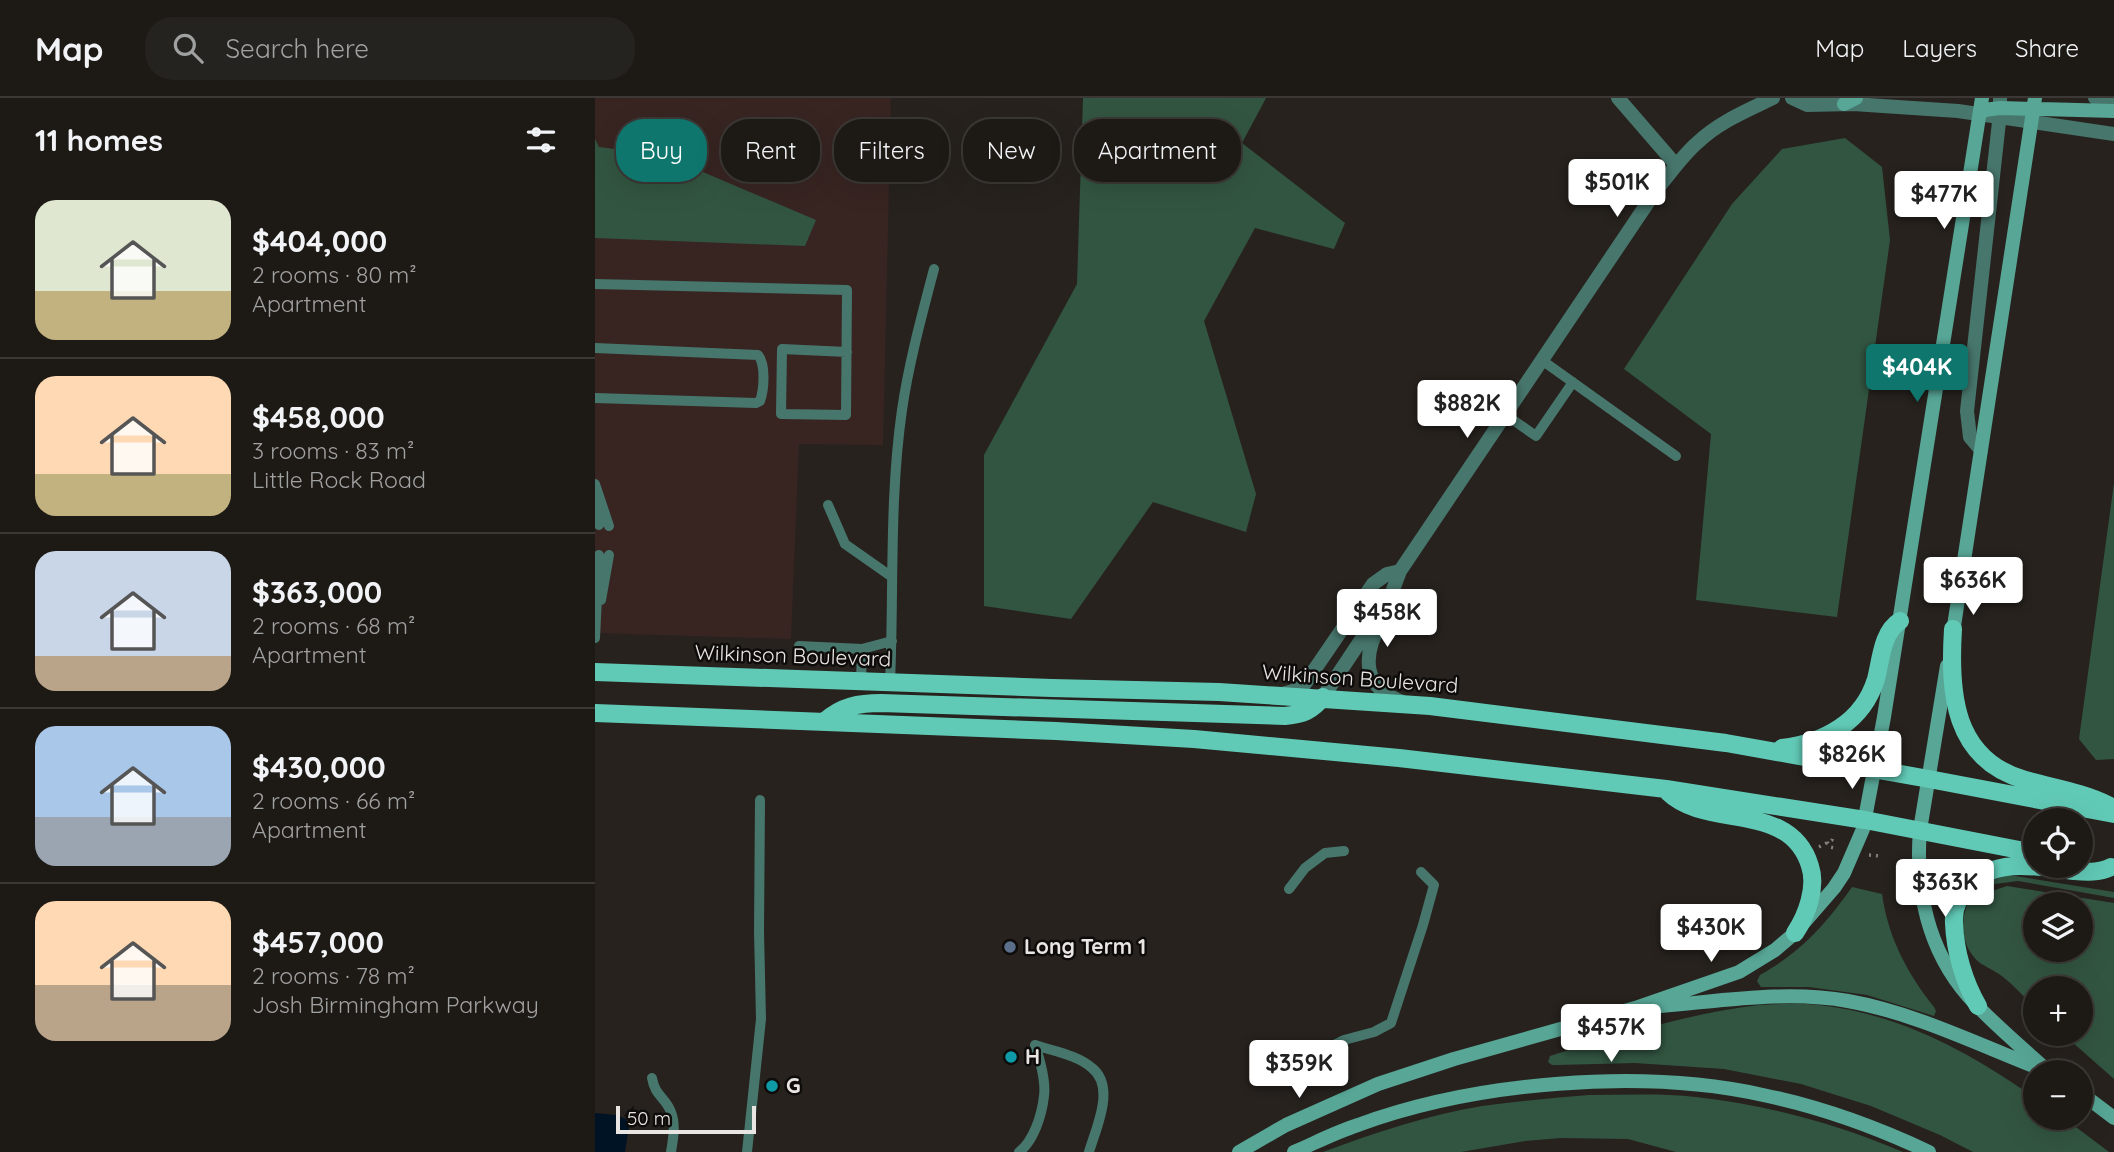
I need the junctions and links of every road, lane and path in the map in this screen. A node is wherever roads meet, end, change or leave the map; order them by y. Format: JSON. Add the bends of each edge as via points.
{"nodes":[{"id":1,"x":1618,"y":98,"type":"edge"},
{"id":2,"x":1773,"y":98,"type":"edge"},
{"id":3,"x":1792,"y":98,"type":"edge"},
{"id":4,"x":1965,"y":98,"type":"edge"},
{"id":5,"x":1982,"y":98,"type":"edge"},
{"id":6,"x":2095,"y":98,"type":"edge"},
{"id":7,"x":2114,"y":100,"type":"edge"},
{"id":8,"x":1850,"y":101,"type":"edge"},
{"id":9,"x":2005,"y":104,"type":"edge"},
{"id":10,"x":2032,"y":107,"type":"edge"},
{"id":11,"x":2114,"y":111,"type":"edge"},
{"id":12,"x":1980,"y":114,"type":"junction"},
{"id":13,"x":2114,"y":134,"type":"edge"},
{"id":14,"x":1676,"y":165,"type":"junction"},
{"id":15,"x":935,"y":269,"type":"dead end"},
{"id":16,"x":595,"y":284,"type":"edge"},
{"id":17,"x":595,"y":348,"type":"edge"},
{"id":18,"x":847,"y":352,"type":"junction"},
{"id":19,"x":1543,"y":360,"type":"junction"},
{"id":20,"x":1573,"y":382,"type":"junction"},
{"id":21,"x":595,"y":398,"type":"edge"},
{"id":22,"x":1506,"y":415,"type":"junction"},
{"id":23,"x":1981,"y":450,"type":"junction"},
{"id":24,"x":1677,"y":456,"type":"dead end"},
{"id":25,"x":595,"y":484,"type":"edge"},
{"id":26,"x":595,"y":503,"type":"edge"},
{"id":27,"x":828,"y":505,"type":"dead end"},
{"id":28,"x":604,"y":555,"type":"dead end"},
{"id":29,"x":1400,"y":571,"type":"junction"},
{"id":30,"x":893,"y":577,"type":"junction"},
{"id":31,"x":1389,"y":597,"type":"junction"},
{"id":32,"x":1900,"y":621,"type":"junction"},
{"id":33,"x":595,"y":623,"type":"edge"},
{"id":34,"x":1953,"y":629,"type":"junction"},
{"id":35,"x":595,"y":638,"type":"edge"},
{"id":36,"x":892,"y":641,"type":"junction"},
{"id":37,"x":799,"y":646,"type":"dead end"},
{"id":38,"x":862,"y":649,"type":"junction"},
{"id":39,"x":595,"y":672,"type":"edge"},
{"id":40,"x":862,"y":682,"type":"junction"},
{"id":41,"x":890,"y":682,"type":"junction"},
{"id":42,"x":1274,"y":695,"type":"junction"},
{"id":43,"x":1324,"y":697,"type":"junction"},
{"id":44,"x":1415,"y":705,"type":"junction"},
{"id":45,"x":595,"y":713,"type":"edge"},
{"id":46,"x":825,"y":721,"type":"junction"},
{"id":47,"x":1755,"y":748,"type":"junction"},
{"id":48,"x":1875,"y":769,"type":"junction"},
{"id":49,"x":1929,"y":779,"type":"junction"},
{"id":50,"x":1666,"y":789,"type":"junction"},
{"id":51,"x":761,"y":800,"type":"dead end"},
{"id":52,"x":2114,"y":812,"type":"edge"},
{"id":53,"x":1865,"y":820,"type":"junction"},
{"id":54,"x":1920,"y":830,"type":"junction"},
{"id":55,"x":1833,"y":835,"type":"dead end"},
{"id":56,"x":1827,"y":842,"type":"junction"},
{"id":57,"x":1817,"y":848,"type":"dead end"},
{"id":58,"x":1838,"y":849,"type":"dead end"},
{"id":59,"x":1344,"y":851,"type":"dead end"},
{"id":60,"x":2023,"y":851,"type":"edge"},
{"id":61,"x":1869,"y":855,"type":"dead end"},
{"id":62,"x":1880,"y":856,"type":"dead end"},
{"id":63,"x":2093,"y":863,"type":"edge"},
{"id":64,"x":1939,"y":867,"type":"dead end"},
{"id":65,"x":2112,"y":867,"type":"edge"},
{"id":66,"x":1421,"y":872,"type":"dead end"},
{"id":67,"x":1956,"y":876,"type":"dead end"},
{"id":68,"x":1289,"y":889,"type":"dead end"},
{"id":69,"x":1795,"y":933,"type":"junction"},
{"id":70,"x":1977,"y":1006,"type":"junction"},
{"id":71,"x":1635,"y":1008,"type":"junction"},
{"id":72,"x":2036,"y":1060,"type":"edge"},
{"id":73,"x":2023,"y":1063,"type":"edge"},
{"id":74,"x":1285,"y":1070,"type":"dead end"},
{"id":75,"x":652,"y":1078,"type":"dead end"},
{"id":76,"x":2093,"y":1102,"type":"edge"},
{"id":77,"x":2114,"y":1118,"type":"edge"},
{"id":78,"x":671,"y":1152,"type":"edge"},
{"id":79,"x":747,"y":1152,"type":"edge"},
{"id":80,"x":1019,"y":1152,"type":"edge"},
{"id":81,"x":1089,"y":1152,"type":"edge"},
{"id":82,"x":1239,"y":1152,"type":"edge"},
{"id":83,"x":1294,"y":1152,"type":"edge"},
{"id":84,"x":1929,"y":1152,"type":"edge"}],
"edges":[{"from":1,"to":14,"type":"street"},
{"from":2,"to":14,"type":"street","via":[[1714,129]]},
{"from":3,"to":8,"type":"street","via":[[1807,104]]},
{"from":4,"to":5,"type":"main road"},
{"from":5,"to":9,"type":"main road"},
{"from":5,"to":12,"type":"main road"},
{"from":6,"to":7,"type":"street"},
{"from":8,"to":12,"type":"street"},
{"from":9,"to":10,"type":"street"},
{"from":9,"to":10,"type":"main road"},
{"from":9,"to":12,"type":"main road"},
{"from":9,"to":23,"type":"street","via":[[1967,411],[1970,437]]},
{"from":10,"to":11,"type":"main road"},
{"from":10,"to":13,"type":"street"},
{"from":10,"to":23,"type":"main road"},
{"from":12,"to":32,"type":"main road"},
{"from":14,"to":19,"type":"street"},
{"from":15,"to":30,"type":"lane","via":[[902,411]]},
{"from":16,"to":18,"type":"lane","via":[[847,290]]},
{"from":17,"to":21,"type":"lane","via":[[758,355],[763,363],[762,396],[756,403]]},
{"from":18,"to":18,"type":"lane","via":[[846,415],[781,414],[782,349]]},
{"from":19,"to":20,"type":"lane"},
{"from":19,"to":22,"type":"street"},
{"from":20,"to":22,"type":"lane","via":[[1536,436]]},
{"from":20,"to":24,"type":"lane"},
{"from":22,"to":29,"type":"street"},
{"from":23,"to":34,"type":"main road"},
{"from":25,"to":26,"type":"lane","via":[[604,526]]},
{"from":27,"to":30,"type":"lane","via":[[845,544]]},
{"from":28,"to":33,"type":"lane"},
{"from":29,"to":31,"type":"street"},
{"from":29,"to":42,"type":"street","via":[[1373,584],[1304,685]]},
{"from":30,"to":36,"type":"lane"},
{"from":31,"to":43,"type":"street"},
{"from":31,"to":44,"type":"street","via":[[1388,610],[1369,648],[1369,668],[1389,695]]},
{"from":32,"to":47,"type":"main road","via":[[1885,643],[1872,690],[1850,720],[1812,742]]},
{"from":32,"to":48,"type":"main road"},
{"from":33,"to":35,"type":"lane"},
{"from":34,"to":49,"type":"main road"},
{"from":34,"to":52,"type":"main road","via":[[1954,702],[1980,755],[2011,775],[2097,800]]},
{"from":36,"to":38,"type":"lane"},
{"from":36,"to":41,"type":"lane"},
{"from":37,"to":38,"type":"lane"},
{"from":38,"to":40,"type":"lane"},
{"from":39,"to":40,"type":"main road","name":"Wilkinson Boulevard"},
{"from":40,"to":41,"type":"main road","name":"Wilkinson Boulevard"},
{"from":41,"to":42,"type":"main road","name":"Wilkinson Boulevard"},
{"from":42,"to":43,"type":"main road","name":"Wilkinson Boulevard"},
{"from":43,"to":44,"type":"main road","name":"Wilkinson Boulevard"},
{"from":43,"to":46,"type":"main road","via":[[1304,713],[1285,716],[881,703],[852,705]]},
{"from":44,"to":47,"type":"main road","name":"Wilkinson Boulevard"},
{"from":45,"to":46,"type":"main road"},
{"from":46,"to":50,"type":"main road","via":[[1193,739]]},
{"from":47,"to":48,"type":"main road","name":"Wilkinson Boulevard"},
{"from":48,"to":49,"type":"main road","name":"Wilkinson Boulevard"},
{"from":48,"to":53,"type":"main road"},
{"from":49,"to":52,"type":"main road","name":"Wilkinson Boulevard"},
{"from":49,"to":54,"type":"main road"},
{"from":50,"to":53,"type":"main road"},
{"from":50,"to":69,"type":"main road","via":[[1687,805],[1768,824],[1797,841],[1806,854],[1812,881]]},
{"from":51,"to":79,"type":"lane","via":[[761,1019]]},
{"from":53,"to":54,"type":"main road"},
{"from":53,"to":69,"type":"main road","via":[[1844,873]]},
{"from":54,"to":60,"type":"main road"},
{"from":54,"to":70,"type":"main road","via":[[1918,872],[1927,919],[1943,960]]},
{"from":55,"to":56,"type":"path"},
{"from":56,"to":57,"type":"path"},
{"from":56,"to":58,"type":"path"},
{"from":59,"to":68,"type":"lane","via":[[1325,853],[1305,868]]},
{"from":61,"to":62,"type":"path"},
{"from":63,"to":65,"type":"main road"},
{"from":64,"to":67,"type":"path"},
{"from":65,"to":70,"type":"main road","via":[[2092,872],[2000,867],[1967,886],[1956,903],[1954,930]]},
{"from":66,"to":74,"type":"lane","via":[[1434,885],[1391,1023],[1344,1040]]},
{"from":69,"to":71,"type":"main road","via":[[1739,972]]},
{"from":70,"to":72,"type":"main road"},
{"from":71,"to":73,"type":"main road","via":[[1802,996],[1848,1001],[1892,1012]]},
{"from":71,"to":82,"type":"main road","via":[[1378,1084],[1286,1125]]},
{"from":75,"to":78,"type":"lane","via":[[671,1113]]},
{"from":76,"to":77,"type":"main road"},
{"from":80,"to":81,"type":"lane","via":[[1033,1138],[1044,1095],[1035,1045],[1085,1063],[1101,1079],[1104,1103]]},
{"from":83,"to":84,"type":"main road","via":[[1358,1125],[1422,1106],[1541,1086],[1622,1082],[1761,1094],[1830,1112]]}]}
